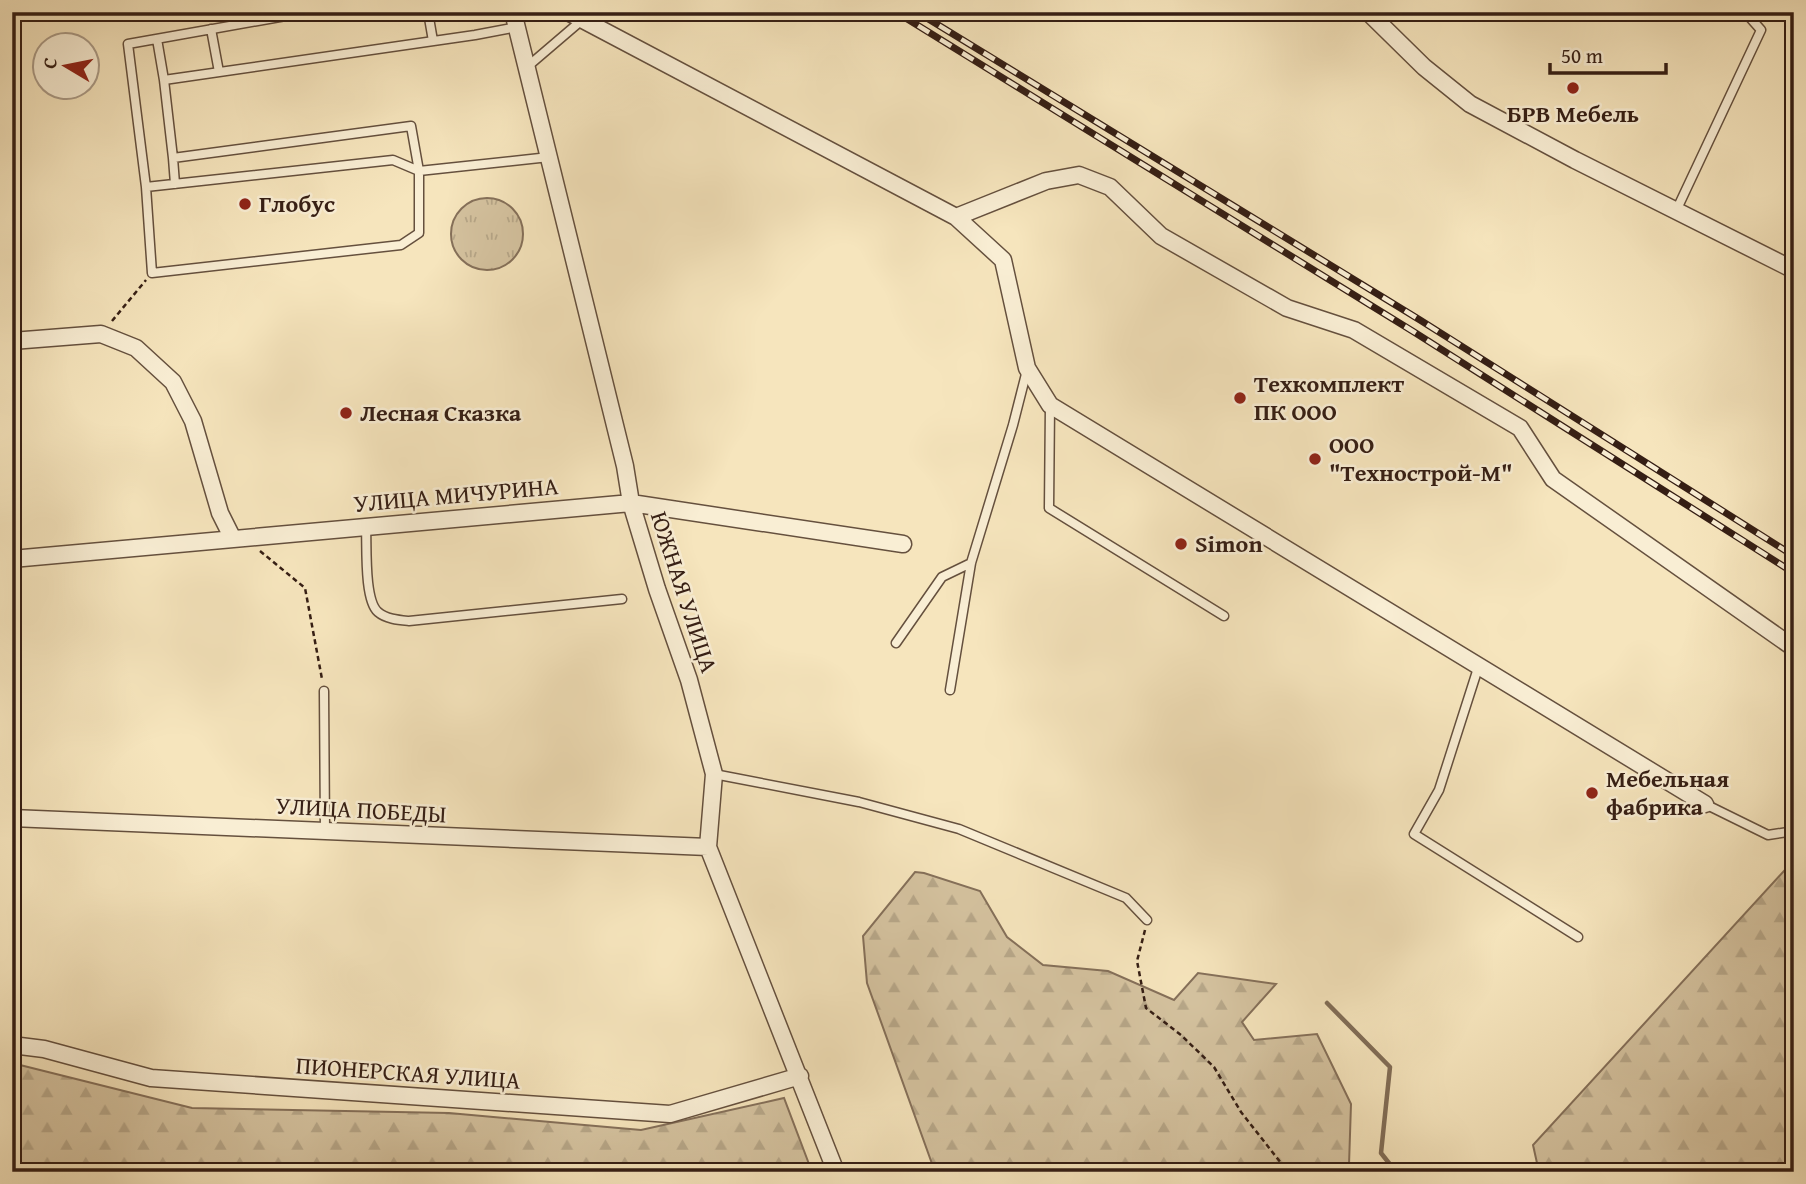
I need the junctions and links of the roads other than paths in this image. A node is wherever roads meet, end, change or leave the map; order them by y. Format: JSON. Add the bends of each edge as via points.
{"nodes":[{"id":1,"x":308,"y":12,"type":"edge"},
{"id":2,"x":428,"y":12,"type":"edge"},
{"id":3,"x":1368,"y":12,"type":"edge"},
{"id":4,"x":1745,"y":12,"type":"edge"},
{"id":5,"x":575,"y":16,"type":"edge"},
{"id":6,"x":255,"y":17,"type":"edge"},
{"id":7,"x":515,"y":19,"type":"edge"},
{"id":8,"x":212,"y":29,"type":"junction"},
{"id":9,"x":157,"y":39,"type":"junction"},
{"id":10,"x":433,"y":41,"type":"junction"},
{"id":11,"x":527,"y":67,"type":"junction"},
{"id":12,"x":219,"y":72,"type":"junction"},
{"id":13,"x":164,"y":80,"type":"junction"},
{"id":14,"x":549,"y":157,"type":"junction"},
{"id":15,"x":173,"y":158,"type":"junction"},
{"id":16,"x":419,"y":171,"type":"junction"},
{"id":17,"x":175,"y":184,"type":"junction"},
{"id":18,"x":146,"y":187,"type":"junction"},
{"id":19,"x":1676,"y":211,"type":"junction"},
{"id":20,"x":956,"y":217,"type":"junction"},
{"id":21,"x":1794,"y":270,"type":"edge"},
{"id":22,"x":12,"y":341,"type":"edge"},
{"id":23,"x":1027,"y":368,"type":"junction"},
{"id":24,"x":1050,"y":405,"type":"junction"},
{"id":25,"x":631,"y":503,"type":"junction"},
{"id":26,"x":366,"y":527,"type":"junction"},
{"id":27,"x":239,"y":539,"type":"junction"},
{"id":28,"x":903,"y":544,"type":"dead end"},
{"id":29,"x":12,"y":559,"type":"edge"},
{"id":30,"x":971,"y":563,"type":"junction"},
{"id":31,"x":622,"y":600,"type":"dead end"},
{"id":32,"x":1224,"y":616,"type":"dead end"},
{"id":33,"x":896,"y":643,"type":"dead end"},
{"id":34,"x":1794,"y":648,"type":"edge"},
{"id":35,"x":1479,"y":665,"type":"junction"},
{"id":36,"x":950,"y":690,"type":"dead end"},
{"id":37,"x":324,"y":691,"type":"road end"},
{"id":38,"x":714,"y":774,"type":"junction"},
{"id":39,"x":1705,"y":804,"type":"joint"},
{"id":40,"x":12,"y":818,"type":"edge"},
{"id":41,"x":325,"y":831,"type":"junction"},
{"id":42,"x":1794,"y":831,"type":"edge"},
{"id":43,"x":708,"y":847,"type":"junction"},
{"id":44,"x":1147,"y":920,"type":"road end"},
{"id":45,"x":1578,"y":936,"type":"dead end"},
{"id":46,"x":12,"y":1045,"type":"edge"},
{"id":47,"x":800,"y":1076,"type":"junction"},
{"id":48,"x":836,"y":1172,"type":"edge"}],
"edges":[{"from":1,"to":6,"type":"lane"},
{"from":2,"to":10,"type":"lane"},
{"from":3,"to":19,"type":"street","via":[[1470,104]]},
{"from":4,"to":19,"type":"lane","via":[[1761,30]]},
{"from":5,"to":11,"type":"lane"},
{"from":5,"to":20,"type":"street"},
{"from":6,"to":8,"type":"lane"},
{"from":7,"to":10,"type":"lane"},
{"from":7,"to":11,"type":"street","name":"ЮЖНАЯ УЛИЦА"},
{"from":8,"to":9,"type":"lane"},
{"from":8,"to":12,"type":"lane"},
{"from":9,"to":13,"type":"lane"},
{"from":9,"to":18,"type":"lane","via":[[128,44]]},
{"from":10,"to":12,"type":"lane"},
{"from":11,"to":14,"type":"street","name":"ЮЖНАЯ УЛИЦА"},
{"from":12,"to":13,"type":"lane"},
{"from":13,"to":15,"type":"lane"},
{"from":14,"to":16,"type":"lane"},
{"from":14,"to":25,"type":"street","name":"ЮЖНАЯ УЛИЦА"},
{"from":15,"to":16,"type":"lane","via":[[411,126]]},
{"from":15,"to":17,"type":"lane"},
{"from":16,"to":17,"type":"lane","via":[[393,160]]},
{"from":16,"to":18,"type":"lane","via":[[419,233],[401,245],[152,272]]},
{"from":17,"to":18,"type":"lane"},
{"from":19,"to":21,"type":"street"},
{"from":20,"to":23,"type":"street","via":[[1003,260]]},
{"from":20,"to":34,"type":"street","via":[[1046,181],[1079,175],[1110,187],[1161,236],[1287,308],[1354,330],[1520,428],[1553,479]]},
{"from":22,"to":27,"type":"street","via":[[101,334],[136,348],[173,382],[193,421],[220,513]]},
{"from":23,"to":24,"type":"street"},
{"from":23,"to":30,"type":"lane"},
{"from":24,"to":32,"type":"lane","via":[[1049,508]]},
{"from":24,"to":35,"type":"street"},
{"from":25,"to":26,"type":"street","name":"УЛИЦА МИЧУРИНА"},
{"from":25,"to":28,"type":"street","name":"УЛИЦА МИЧУРИНА"},
{"from":25,"to":38,"type":"street","name":"ЮЖНАЯ УЛИЦА","via":[[689,680]]},
{"from":26,"to":27,"type":"street","name":"УЛИЦА МИЧУРИНА"},
{"from":26,"to":31,"type":"lane","via":[[370,602],[379,613],[394,619]]},
{"from":27,"to":29,"type":"street","name":"УЛИЦА МИЧУРИНА"},
{"from":30,"to":33,"type":"lane","via":[[942,577]]},
{"from":30,"to":36,"type":"lane"},
{"from":35,"to":39,"type":"street"},
{"from":35,"to":45,"type":"lane","via":[[1439,790],[1413,834]]},
{"from":37,"to":41,"type":"lane"},
{"from":38,"to":43,"type":"street","name":"ЮЖНАЯ УЛИЦА"},
{"from":38,"to":44,"type":"lane","via":[[859,802],[959,829],[1126,898]]},
{"from":39,"to":42,"type":"lane","via":[[1768,835]]},
{"from":40,"to":41,"type":"street","name":"УЛИЦА ПОБЕДЫ"},
{"from":41,"to":43,"type":"street","name":"УЛИЦА ПОБЕДЫ"},
{"from":43,"to":47,"type":"street","name":"ЮЖНАЯ УЛИЦА"},
{"from":46,"to":47,"type":"street","name":"ПИОНЕРСКАЯ УЛИЦА","via":[[151,1078],[670,1114]]},
{"from":47,"to":48,"type":"street","name":"ЮЖНАЯ УЛИЦА"}]}
